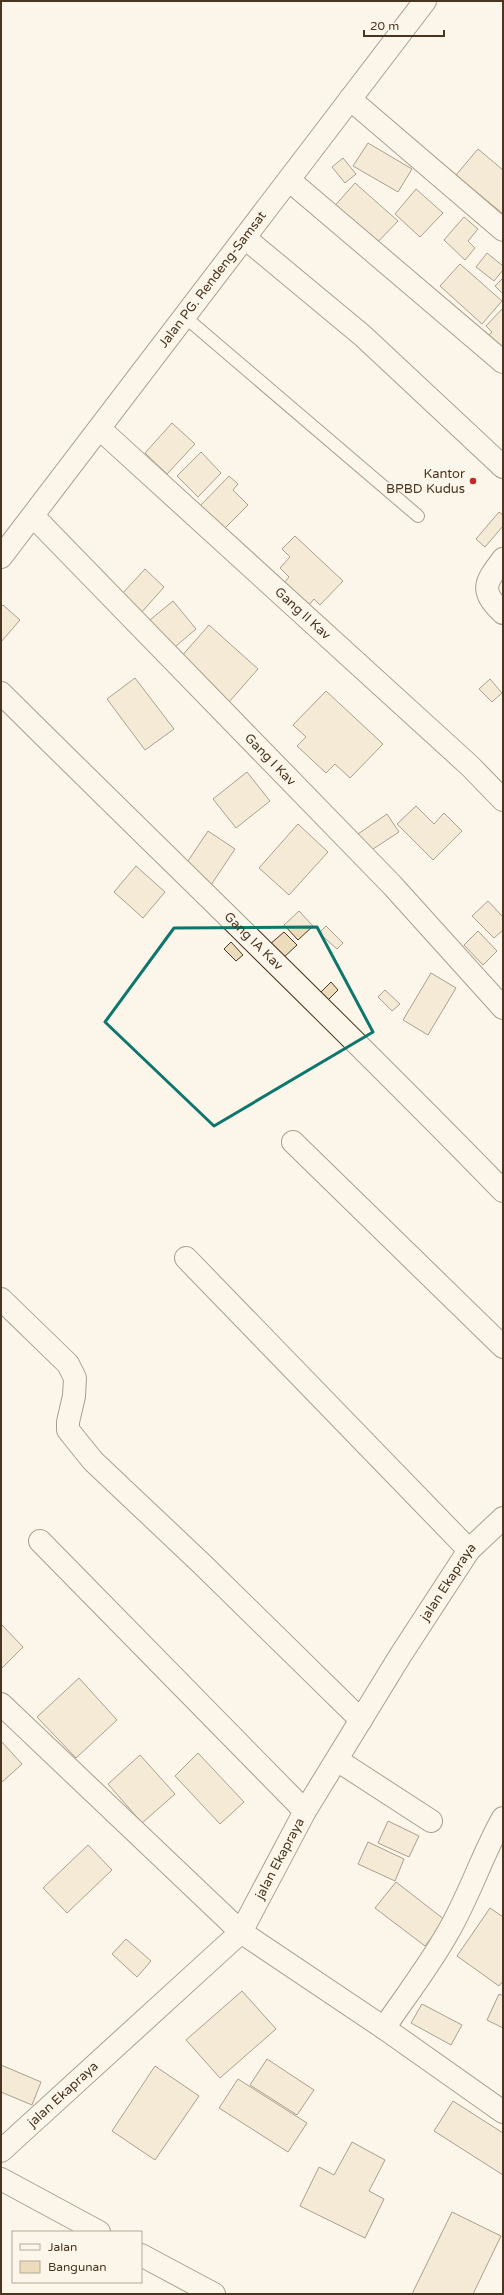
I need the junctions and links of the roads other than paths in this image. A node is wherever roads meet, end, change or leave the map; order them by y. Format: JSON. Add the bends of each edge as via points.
{"nodes":[{"id":1,"x":425,"y":1,"type":"edge"},
{"id":2,"x":350,"y":99,"type":"junction"},
{"id":3,"x":289,"y":180,"type":"junction"},
{"id":4,"x":503,"y":230,"type":"edge"},
{"id":5,"x":245,"y":238,"type":"junction"},
{"id":6,"x":185,"y":317,"type":"junction"},
{"id":7,"x":503,"y":362,"type":"edge"},
{"id":8,"x":100,"y":429,"type":"junction"},
{"id":9,"x":503,"y":467,"type":"edge"},
{"id":10,"x":33,"y":516,"type":"junction"},
{"id":11,"x":418,"y":516,"type":"dead end"},
{"id":12,"x":1,"y":557,"type":"edge"},
{"id":13,"x":503,"y":559,"type":"edge"},
{"id":14,"x":503,"y":613,"type":"edge"},
{"id":15,"x":1,"y":693,"type":"edge"},
{"id":16,"x":503,"y":800,"type":"edge"},
{"id":17,"x":503,"y":1008,"type":"edge"},
{"id":18,"x":293,"y":1142,"type":"dead end"},
{"id":19,"x":503,"y":1191,"type":"edge"},
{"id":20,"x":186,"y":1258,"type":"dead end"},
{"id":21,"x":1,"y":1299,"type":"edge"},
{"id":22,"x":503,"y":1347,"type":"edge"},
{"id":23,"x":503,"y":1518,"type":"edge"},
{"id":24,"x":40,"y":1541,"type":"dead end"},
{"id":25,"x":469,"y":1550,"type":"junction"},
{"id":26,"x":1,"y":1704,"type":"edge"},
{"id":27,"x":362,"y":1720,"type":"junction"},
{"id":28,"x":337,"y":1760,"type":"junction"},
{"id":29,"x":305,"y":1811,"type":"junction"},
{"id":30,"x":503,"y":1818,"type":"edge"},
{"id":31,"x":431,"y":1821,"type":"dead end"},
{"id":32,"x":241,"y":1932,"type":"junction"},
{"id":33,"x":384,"y":2028,"type":"junction"},
{"id":34,"x":503,"y":2112,"type":"edge"},
{"id":35,"x":1,"y":2151,"type":"edge"},
{"id":36,"x":1,"y":2179,"type":"edge"},
{"id":37,"x":97,"y":2231,"type":"edge"},
{"id":38,"x":142,"y":2256,"type":"edge"},
{"id":39,"x":214,"y":2294,"type":"edge"}],
"edges":[{"from":1,"to":2,"type":"street","name":"Jalan PG. Rendeng-Samsat"},
{"from":2,"to":3,"type":"street","name":"Jalan PG. Rendeng-Samsat"},
{"from":2,"to":4,"type":"street"},
{"from":3,"to":5,"type":"street","name":"Jalan PG. Rendeng-Samsat"},
{"from":3,"to":7,"type":"street"},
{"from":5,"to":6,"type":"street","name":"Jalan PG. Rendeng-Samsat"},
{"from":5,"to":9,"type":"street","via":[[363,336]]},
{"from":6,"to":8,"type":"street","name":"Jalan PG. Rendeng-Samsat"},
{"from":6,"to":11,"type":"lane"},
{"from":8,"to":10,"type":"street","name":"Jalan PG. Rendeng-Samsat"},
{"from":8,"to":16,"type":"street","name":"Gang II Kav","via":[[470,766]]},
{"from":10,"to":12,"type":"street","name":"Jalan PG. Rendeng-Samsat"},
{"from":10,"to":17,"type":"street","name":"Gang I Kav","via":[[392,885]]},
{"from":13,"to":14,"type":"street","via":[[487,585],[490,600]]},
{"from":15,"to":19,"type":"street","name":"Gang IA Kav","via":[[143,835],[380,1064]]},
{"from":18,"to":22,"type":"street"},
{"from":20,"to":25,"type":"street"},
{"from":21,"to":27,"type":"street","via":[[68,1364],[75,1378],[68,1430],[93,1461]]},
{"from":23,"to":25,"type":"street","name":"jalan Ekapraya"},
{"from":24,"to":29,"type":"street"},
{"from":25,"to":27,"type":"street","name":"jalan Ekapraya"},
{"from":26,"to":32,"type":"street"},
{"from":27,"to":28,"type":"street","name":"jalan Ekapraya"},
{"from":28,"to":29,"type":"street","name":"jalan Ekapraya"},
{"from":28,"to":31,"type":"street"},
{"from":29,"to":32,"type":"street","name":"jalan Ekapraya"},
{"from":30,"to":33,"type":"street","via":[[448,1934]]},
{"from":32,"to":33,"type":"street"},
{"from":32,"to":35,"type":"street","name":"jalan Ekapraya"},
{"from":33,"to":34,"type":"street"},
{"from":36,"to":37,"type":"street"},
{"from":38,"to":39,"type":"street"}]}
